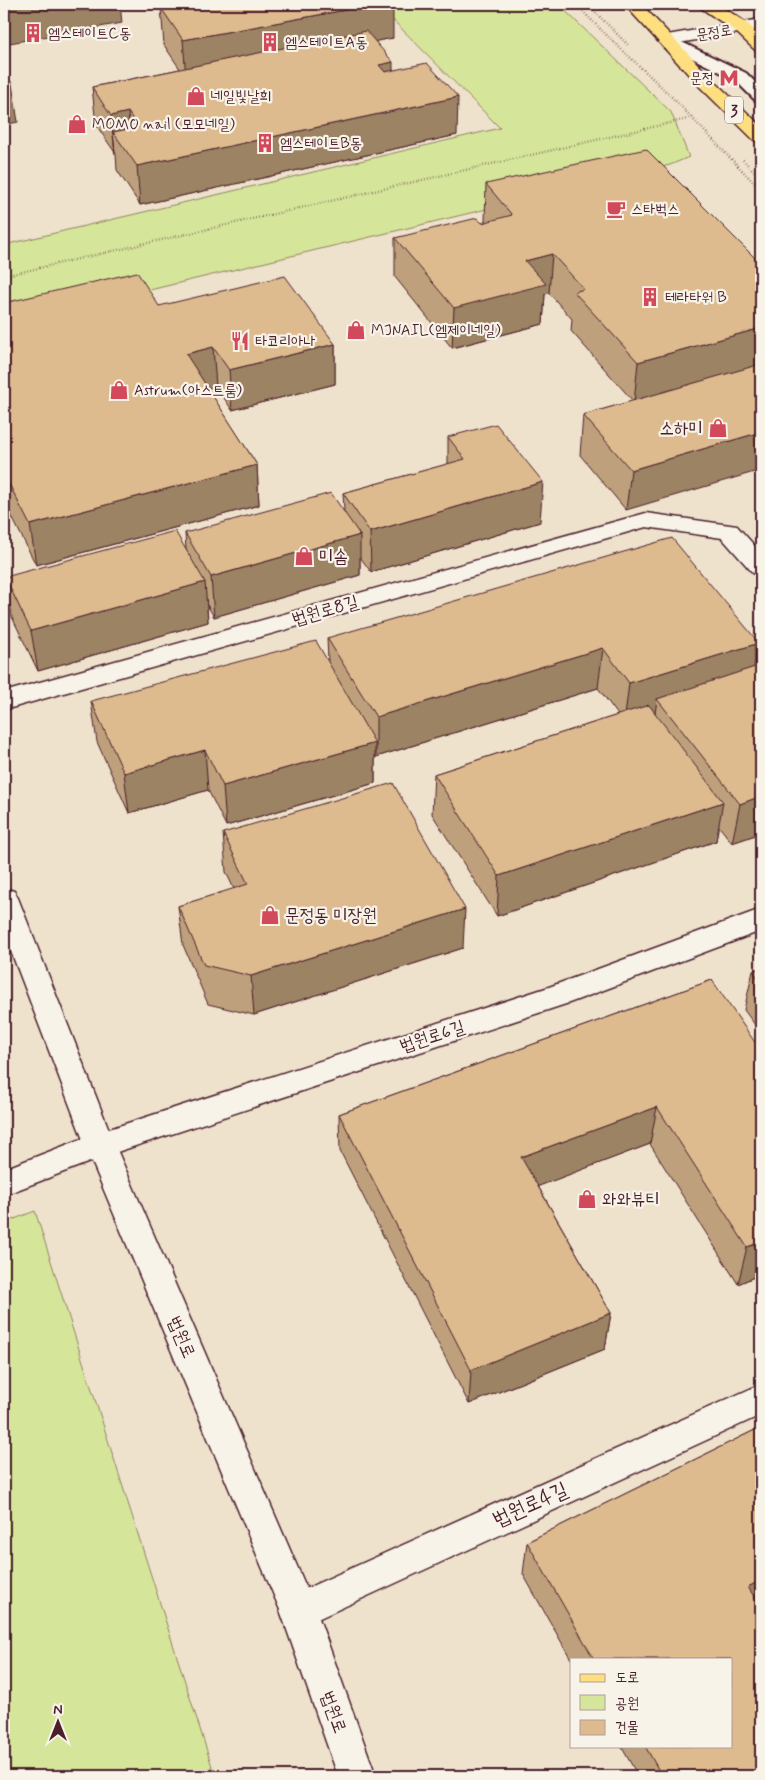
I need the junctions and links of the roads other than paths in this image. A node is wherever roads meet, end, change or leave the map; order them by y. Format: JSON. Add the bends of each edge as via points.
{"nodes":[{"id":1,"x":632,"y":4,"type":"edge"},
{"id":2,"x":707,"y":4,"type":"edge"},
{"id":3,"x":761,"y":24,"type":"edge"},
{"id":4,"x":742,"y":28,"type":"junction"},
{"id":5,"x":667,"y":40,"type":"junction"},
{"id":6,"x":761,"y":46,"type":"edge"},
{"id":7,"x":761,"y":97,"type":"edge"},
{"id":8,"x":761,"y":136,"type":"edge"},
{"id":9,"x":761,"y":568,"type":"edge"},
{"id":10,"x":4,"y":701,"type":"edge"},
{"id":11,"x":4,"y":898,"type":"edge"},
{"id":12,"x":761,"y":920,"type":"edge"},
{"id":13,"x":100,"y":1145,"type":"junction"},
{"id":14,"x":4,"y":1182,"type":"edge"},
{"id":15,"x":761,"y":1399,"type":"edge"},
{"id":16,"x":298,"y":1610,"type":"junction"},
{"id":17,"x":357,"y":1776,"type":"edge"}],
"edges":[{"from":1,"to":5,"type":"main road","number":"3"},
{"from":2,"to":4,"type":"main road"},
{"from":3,"to":4,"type":"street","name":"문정로"},
{"from":4,"to":5,"type":"street","name":"문정로"},
{"from":4,"to":6,"type":"main road"},
{"from":5,"to":7,"type":"lane","via":[[740,76]]},
{"from":5,"to":8,"type":"main road","number":"3"},
{"from":9,"to":10,"type":"street","name":"법원로8길","via":[[729,531],[646,520]]},
{"from":11,"to":13,"type":"street","name":"법원로"},
{"from":12,"to":13,"type":"street","name":"법원로6길","via":[[559,995]]},
{"from":13,"to":14,"type":"street","name":"법원로6길"},
{"from":13,"to":16,"type":"street","name":"법원로"},
{"from":15,"to":16,"type":"street","name":"법원로4길"},
{"from":16,"to":17,"type":"street","name":"법원로"}]}
